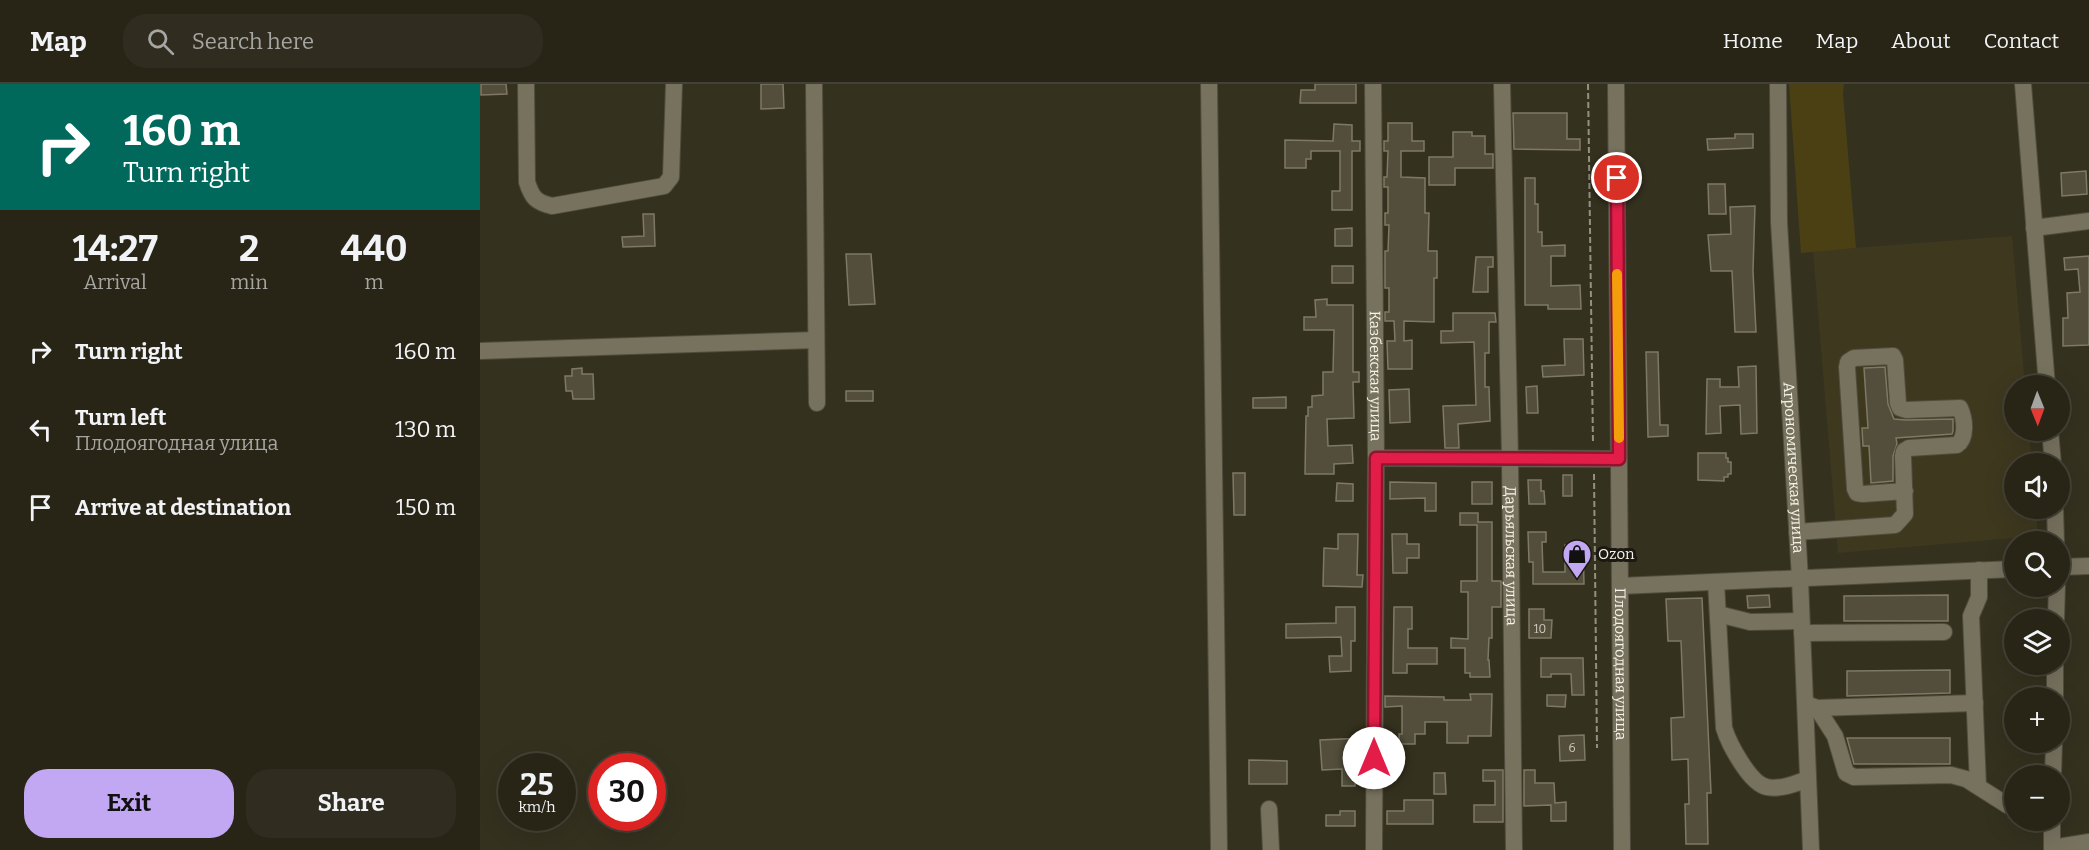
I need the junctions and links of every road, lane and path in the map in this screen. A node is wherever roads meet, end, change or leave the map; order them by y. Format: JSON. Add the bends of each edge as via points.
{"nodes":[{"id":1,"x":526,"y":84,"type":"edge"},
{"id":2,"x":674,"y":84,"type":"edge"},
{"id":3,"x":814,"y":84,"type":"edge"},
{"id":4,"x":1209,"y":84,"type":"edge"},
{"id":5,"x":1372,"y":84,"type":"edge"},
{"id":6,"x":1503,"y":84,"type":"edge"},
{"id":7,"x":1588,"y":84,"type":"edge"},
{"id":8,"x":1616,"y":84,"type":"edge"},
{"id":9,"x":1778,"y":84,"type":"edge"},
{"id":10,"x":2023,"y":84,"type":"edge"},
{"id":11,"x":2089,"y":221,"type":"edge"},
{"id":12,"x":2034,"y":228,"type":"junction"},
{"id":13,"x":816,"y":340,"type":"junction"},
{"id":14,"x":480,"y":351,"type":"edge"},
{"id":15,"x":2046,"y":375,"type":"edge"},
{"id":16,"x":817,"y":403,"type":"dead end"},
{"id":17,"x":1376,"y":458,"type":"junction"},
{"id":18,"x":1510,"y":459,"type":"junction"},
{"id":19,"x":1594,"y":459,"type":"junction"},
{"id":20,"x":1619,"y":459,"type":"junction"},
{"id":21,"x":1905,"y":491,"type":"junction"},
{"id":22,"x":1797,"y":532,"type":"junction"},
{"id":23,"x":2089,"y":566,"type":"edge"},
{"id":24,"x":2070,"y":567,"type":"edge"},
{"id":25,"x":2004,"y":569,"type":"edge"},
{"id":26,"x":1979,"y":570,"type":"junction"},
{"id":27,"x":1800,"y":579,"type":"junction"},
{"id":28,"x":1716,"y":582,"type":"junction"},
{"id":29,"x":1620,"y":586,"type":"junction"},
{"id":30,"x":1718,"y":614,"type":"junction"},
{"id":31,"x":1802,"y":627,"type":"junction"},
{"id":32,"x":1944,"y":632,"type":"dead end"},
{"id":33,"x":1975,"y":703,"type":"junction"},
{"id":34,"x":1811,"y":706,"type":"junction"},
{"id":35,"x":1597,"y":748,"type":"dead end"},
{"id":36,"x":1808,"y":778,"type":"junction"},
{"id":37,"x":1978,"y":786,"type":"junction"},
{"id":38,"x":2004,"y":803,"type":"edge"},
{"id":39,"x":1269,"y":809,"type":"dead end"},
{"id":40,"x":2052,"y":831,"type":"edge"},
{"id":41,"x":2089,"y":842,"type":"edge"},
{"id":42,"x":2052,"y":849,"type":"edge"},
{"id":43,"x":1219,"y":850,"type":"edge"},
{"id":44,"x":1271,"y":850,"type":"edge"},
{"id":45,"x":1374,"y":850,"type":"edge"},
{"id":46,"x":1514,"y":850,"type":"edge"},
{"id":47,"x":1622,"y":850,"type":"edge"},
{"id":48,"x":1811,"y":850,"type":"edge"}],
"edges":[{"from":1,"to":2,"type":"street","via":[[528,182],[531,196],[538,203],[552,206],[668,183]]},
{"from":3,"to":13,"type":"street"},
{"from":4,"to":43,"type":"street"},
{"from":5,"to":17,"type":"street","name":"Казбекская улица"},
{"from":6,"to":18,"type":"street","name":"Дарьяльская улица"},
{"from":7,"to":19,"type":"path"},
{"from":8,"to":20,"type":"street","name":"Плодоягодная улица"},
{"from":9,"to":22,"type":"street","name":"Агрономическая улица","via":[[1779,222]]},
{"from":10,"to":12,"type":"street"},
{"from":11,"to":12,"type":"street"},
{"from":12,"to":15,"type":"street"},
{"from":13,"to":14,"type":"street"},
{"from":13,"to":16,"type":"street"},
{"from":17,"to":18,"type":"street"},
{"from":17,"to":45,"type":"street","name":"Казбекская улица"},
{"from":18,"to":19,"type":"street"},
{"from":18,"to":46,"type":"street","name":"Дарьяльская улица"},
{"from":19,"to":20,"type":"street"},
{"from":19,"to":35,"type":"path"},
{"from":20,"to":29,"type":"street","name":"Плодоягодная улица"},
{"from":21,"to":21,"type":"street","via":[[1904,451],[1961,443],[1962,412],[1956,407],[1900,408],[1893,356],[1854,358],[1847,367],[1855,489],[1863,495]]},
{"from":21,"to":22,"type":"street","via":[[1905,514],[1895,525]]},
{"from":22,"to":27,"type":"street","name":"Агрономическая улица"},
{"from":23,"to":24,"type":"street"},
{"from":25,"to":26,"type":"street"},
{"from":26,"to":27,"type":"street"},
{"from":26,"to":33,"type":"street","via":[[1979,597],[1971,616]]},
{"from":27,"to":28,"type":"street"},
{"from":27,"to":31,"type":"street","name":"Агрономическая улица"},
{"from":28,"to":29,"type":"street"},
{"from":28,"to":30,"type":"street"},
{"from":29,"to":47,"type":"street","name":"Плодоягодная улица"},
{"from":30,"to":31,"type":"street","via":[[1750,622]]},
{"from":30,"to":36,"type":"street","via":[[1727,740],[1760,784],[1779,787]]},
{"from":31,"to":32,"type":"street"},
{"from":31,"to":34,"type":"street","name":"Агрономическая улица"},
{"from":33,"to":34,"type":"street"},
{"from":33,"to":37,"type":"street"},
{"from":34,"to":36,"type":"street","name":"Агрономическая улица"},
{"from":34,"to":37,"type":"street","via":[[1835,736],[1846,773],[1854,777],[1951,775]]},
{"from":36,"to":48,"type":"street","name":"Агрономическая улица"},
{"from":37,"to":38,"type":"street"},
{"from":39,"to":44,"type":"street"},
{"from":40,"to":42,"type":"street"},
{"from":41,"to":42,"type":"street"}]}
